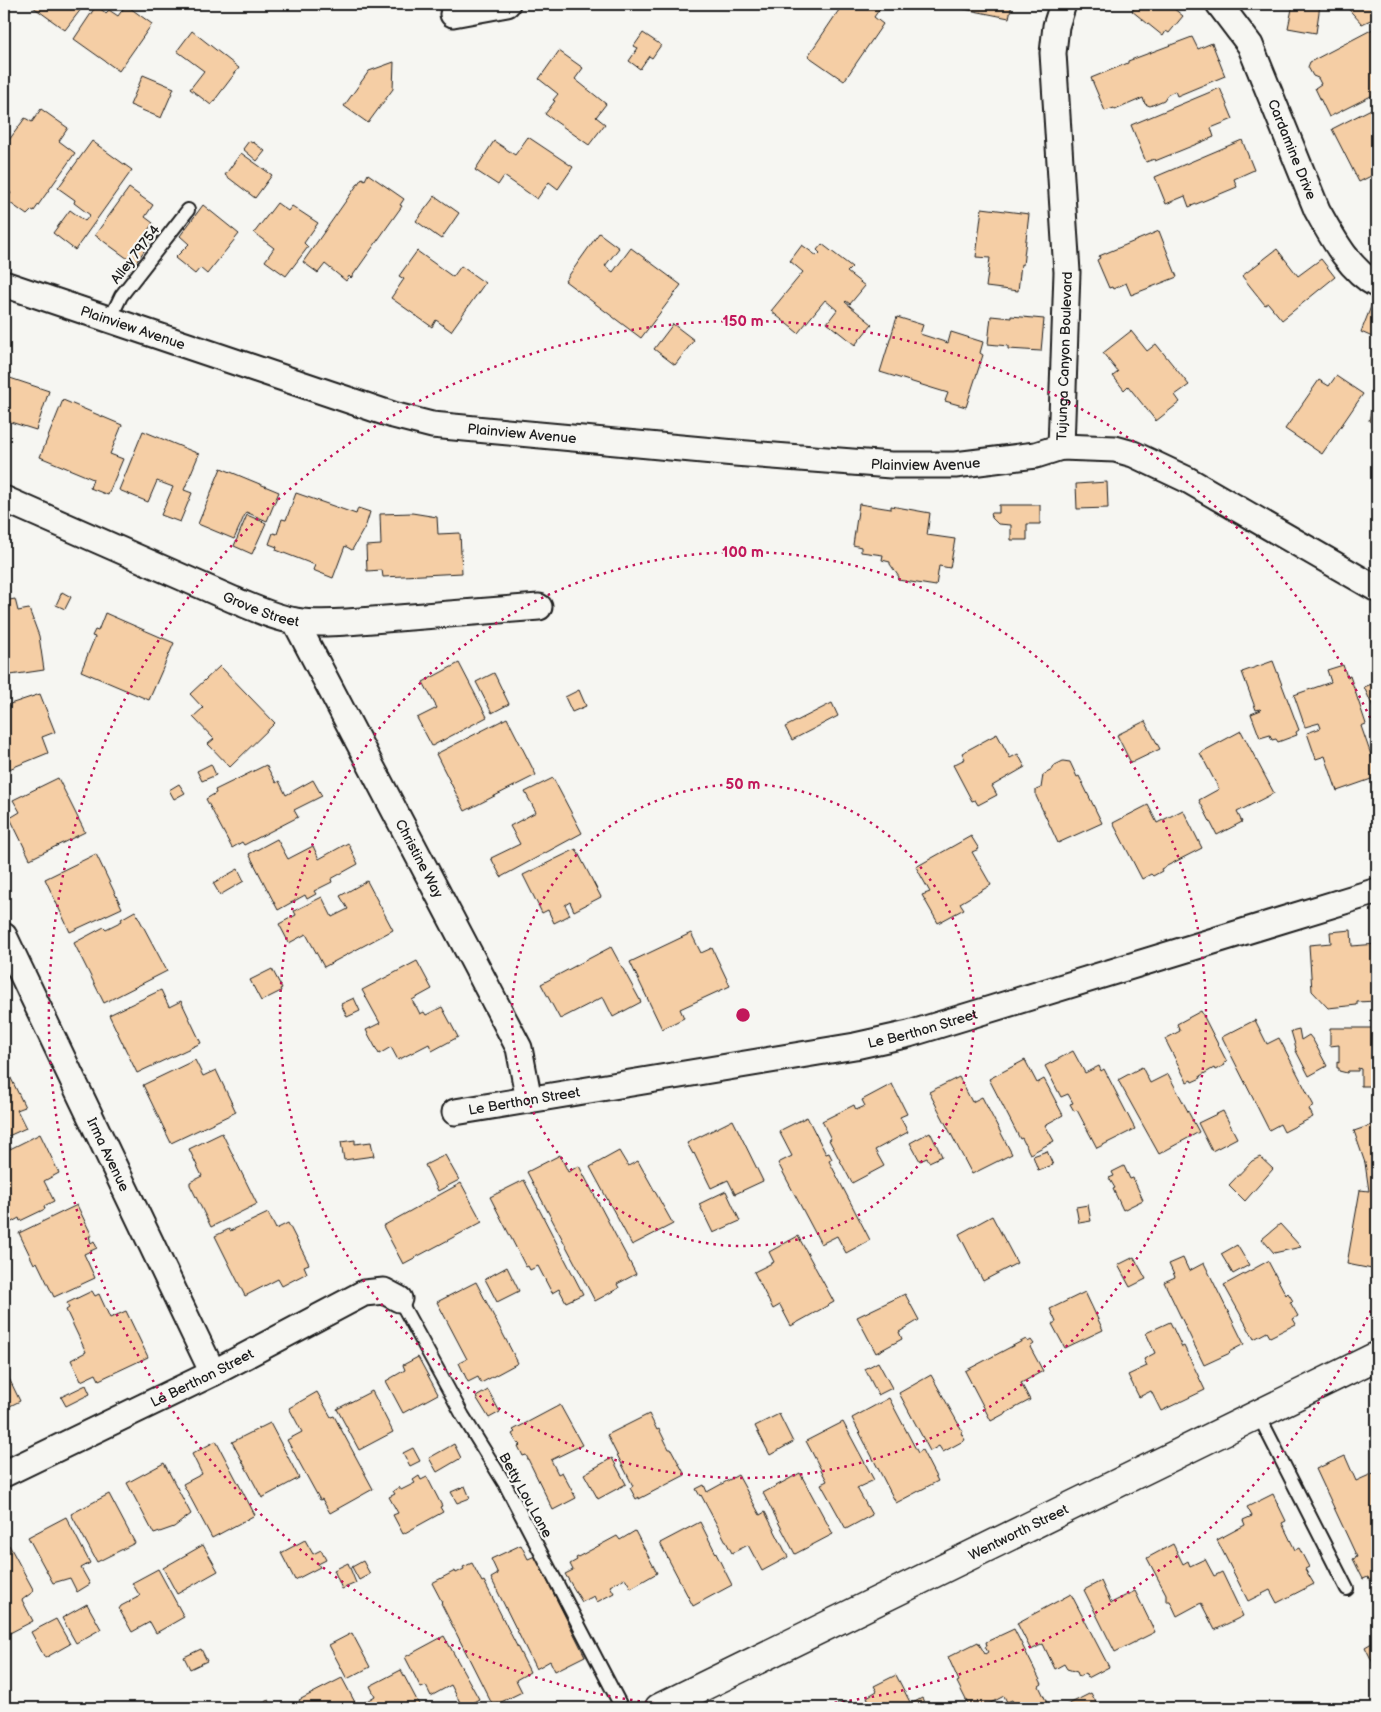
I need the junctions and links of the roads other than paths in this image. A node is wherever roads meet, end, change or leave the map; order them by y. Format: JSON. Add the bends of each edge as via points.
{"nodes":[{"id":1,"x":507,"y":4,"type":"edge"},
{"id":2,"x":1063,"y":4,"type":"edge"},
{"id":3,"x":1219,"y":4,"type":"edge"},
{"id":4,"x":452,"y":14,"type":"dead end"},
{"id":5,"x":188,"y":210,"type":"dead end"},
{"id":6,"x":4,"y":284,"type":"edge"},
{"id":7,"x":1377,"y":285,"type":"edge"},
{"id":8,"x":110,"y":319,"type":"junction"},
{"id":9,"x":1061,"y":447,"type":"junction"},
{"id":10,"x":4,"y":499,"type":"edge"},
{"id":11,"x":1377,"y":590,"type":"edge"},
{"id":12,"x":539,"y":607,"type":"dead end"},
{"id":13,"x":295,"y":621,"type":"junction"},
{"id":14,"x":1377,"y":891,"type":"edge"},
{"id":15,"x":4,"y":936,"type":"edge"},
{"id":16,"x":529,"y":1100,"type":"junction"},
{"id":17,"x":455,"y":1112,"type":"dead end"},
{"id":18,"x":399,"y":1299,"type":"joint"},
{"id":19,"x":1377,"y":1356,"type":"edge"},
{"id":20,"x":213,"y":1373,"type":"junction"},
{"id":21,"x":1258,"y":1414,"type":"junction"},
{"id":22,"x":4,"y":1474,"type":"edge"},
{"id":23,"x":1348,"y":1589,"type":"dead end"},
{"id":24,"x":622,"y":1708,"type":"edge"},
{"id":25,"x":659,"y":1708,"type":"edge"}],
"edges":[{"from":1,"to":4,"type":"street"},
{"from":2,"to":9,"type":"street","name":"Tujunga Canyon Boulevard","via":[[1053,53],[1067,272]]},
{"from":3,"to":7,"type":"street","name":"Cardamine Drive","via":[[1250,45],[1329,233],[1348,260]]},
{"from":5,"to":8,"type":"lane","name":"Alley 79754","via":[[121,296]]},
{"from":6,"to":8,"type":"street","name":"Plainview Avenue"},
{"from":8,"to":9,"type":"street","name":"Plainview Avenue","via":[[393,414],[432,424],[891,465],[955,464],[1036,455]]},
{"from":9,"to":11,"type":"street","name":"Tujunga Canyon Boulevard","via":[[1115,449],[1160,465]]},
{"from":10,"to":13,"type":"street","name":"Grove Street","via":[[234,600]]},
{"from":12,"to":13,"type":"street","name":"Grove Street","via":[[347,622]]},
{"from":13,"to":16,"type":"street","name":"Christine Way","via":[[519,1048]]},
{"from":14,"to":16,"type":"street","name":"Le Berthon Street","via":[[909,1034],[855,1046]]},
{"from":15,"to":20,"type":"street","name":"Irma Avenue"},
{"from":16,"to":17,"type":"street","name":"Le Berthon Street"},
{"from":18,"to":20,"type":"street","name":"Le Berthon Street","via":[[384,1290],[364,1293]]},
{"from":18,"to":24,"type":"lane","name":"Betty Lou Lane","via":[[462,1416],[505,1484]]},
{"from":19,"to":21,"type":"street","name":"Wentworth Street"},
{"from":20,"to":22,"type":"street","name":"Le Berthon Street"},
{"from":21,"to":23,"type":"lane"},
{"from":21,"to":25,"type":"street","name":"Wentworth Street"}]}
